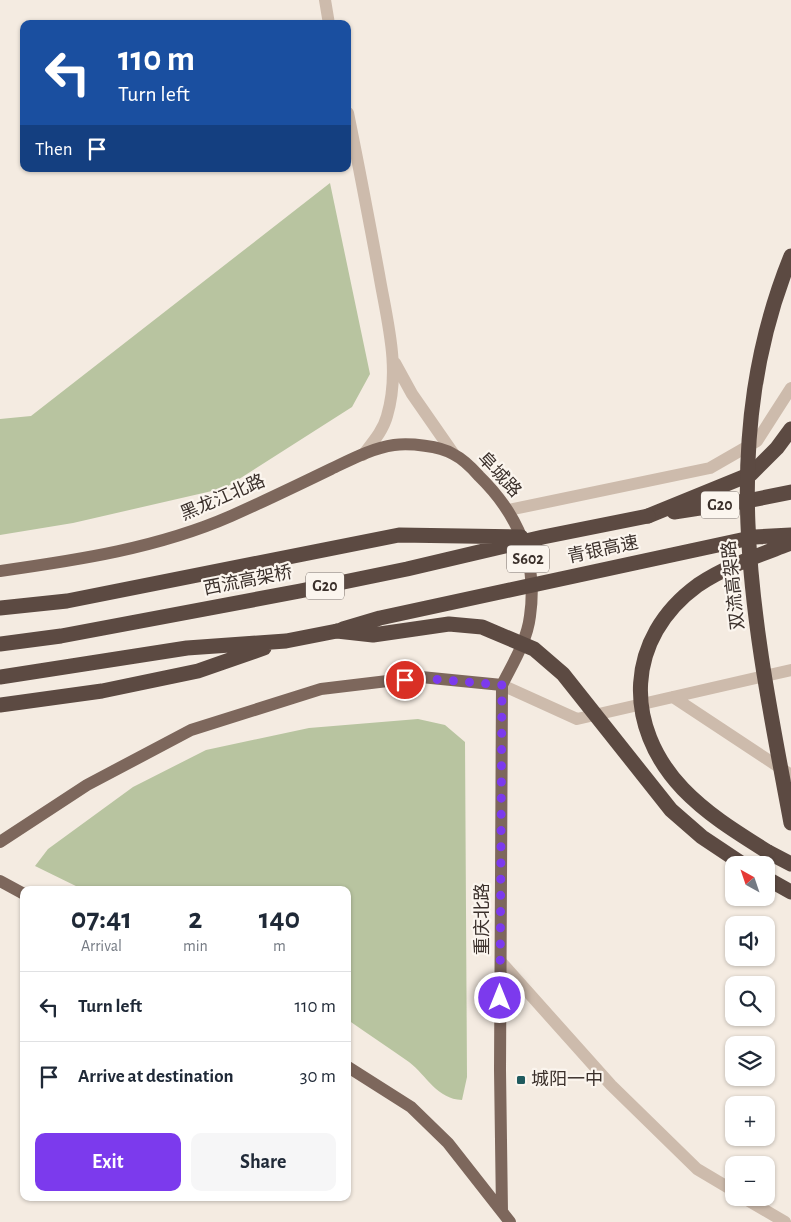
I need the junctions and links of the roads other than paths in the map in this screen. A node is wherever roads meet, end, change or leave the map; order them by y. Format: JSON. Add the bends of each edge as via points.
{"nodes":[{"id":1,"x":325,"y":0,"type":"edge"},
{"id":2,"x":328,"y":20,"type":"edge"},
{"id":3,"x":351,"y":127,"type":"edge"},
{"id":4,"x":791,"y":256,"type":"edge"},
{"id":5,"x":394,"y":360,"type":"junction"},
{"id":6,"x":791,"y":388,"type":"edge"},
{"id":7,"x":791,"y":429,"type":"edge"},
{"id":8,"x":452,"y":453,"type":"junction"},
{"id":9,"x":363,"y":455,"type":"junction"},
{"id":10,"x":791,"y":492,"type":"edge"},
{"id":11,"x":509,"y":510,"type":"junction"},
{"id":12,"x":648,"y":516,"type":"junction"},
{"id":13,"x":791,"y":535,"type":"edge"},
{"id":14,"x":543,"y":537,"type":"junction"},
{"id":15,"x":791,"y":543,"type":"edge"},
{"id":16,"x":0,"y":571,"type":"edge"},
{"id":17,"x":0,"y":608,"type":"edge"},
{"id":18,"x":337,"y":631,"type":"junction"},
{"id":19,"x":286,"y":641,"type":"junction"},
{"id":20,"x":0,"y":644,"type":"edge"},
{"id":21,"x":791,"y":670,"type":"edge"},
{"id":22,"x":0,"y":677,"type":"edge"},
{"id":23,"x":502,"y":685,"type":"junction"},
{"id":24,"x":673,"y":697,"type":"junction"},
{"id":25,"x":0,"y":705,"type":"edge"},
{"id":26,"x":791,"y":774,"type":"edge"},
{"id":27,"x":791,"y":823,"type":"edge"},
{"id":28,"x":0,"y":842,"type":"edge"},
{"id":29,"x":730,"y":856,"type":"edge"},
{"id":30,"x":791,"y":864,"type":"edge"},
{"id":31,"x":0,"y":881,"type":"edge"},
{"id":32,"x":775,"y":883,"type":"edge"},
{"id":33,"x":20,"y":892,"type":"edge"},
{"id":34,"x":791,"y":892,"type":"edge"},
{"id":35,"x":501,"y":962,"type":"junction"},
{"id":36,"x":351,"y":1069,"type":"edge"},
{"id":37,"x":725,"y":1186,"type":"edge"},
{"id":38,"x":758,"y":1206,"type":"edge"},
{"id":39,"x":503,"y":1219,"type":"edge"},
{"id":40,"x":785,"y":1222,"type":"edge"}],
"edges":[{"from":1,"to":2,"type":"street"},
{"from":3,"to":5,"type":"street","name":"阜城路"},
{"from":4,"to":27,"type":"highway","name":"双流高架路","bridge":true,"via":[[766,326],[753,394],[746,520],[751,586],[765,684]]},
{"from":5,"to":8,"type":"street","name":"阜城路","via":[[412,394]]},
{"from":5,"to":9,"type":"street","name":"阜城路","via":[[387,417]]},
{"from":6,"to":11,"type":"street","via":[[757,441],[710,468]]},
{"from":7,"to":12,"type":"highway","via":[[751,474]]},
{"from":8,"to":9,"type":"main road","name":"黑龙江北路","via":[[414,444],[394,445]]},
{"from":8,"to":11,"type":"main road","name":"阜城路","number":"S602","via":[[489,485]]},
{"from":9,"to":16,"type":"main road","name":"黑龙江北路","via":[[230,516],[170,539],[63,562]]},
{"from":10,"to":12,"type":"highway","name":"青银高速","number":"G20"},
{"from":11,"to":23,"type":"main road","name":"阜城路","number":"S602","via":[[525,547],[531,572],[531,613],[527,635]]},
{"from":12,"to":14,"type":"highway","name":"西流高架桥","number":"G20","bridge":true},
{"from":13,"to":18,"type":"highway","name":"青银高速","number":"G20","bridge":true,"via":[[755,537],[486,594]]},
{"from":14,"to":17,"type":"highway","bridge":true,"via":[[399,535],[67,601]]},
{"from":14,"to":20,"type":"highway","name":"西流高架桥","number":"G20","bridge":true,"via":[[320,587],[61,636]]},
{"from":15,"to":30,"type":"highway","bridge":true,"via":[[729,568],[698,586],[674,606],[646,654],[639,682],[641,709],[648,732],[662,763],[683,789],[716,819]]},
{"from":18,"to":19,"type":"highway","number":"G20"},
{"from":18,"to":29,"type":"highway","bridge":true,"via":[[373,635],[449,624],[482,627],[534,649],[563,674],[672,810],[702,837]]},
{"from":19,"to":22,"type":"highway","number":"G20","via":[[188,648]]},
{"from":19,"to":25,"type":"highway","via":[[198,671],[102,691]]},
{"from":21,"to":24,"type":"street"},
{"from":23,"to":24,"type":"street","via":[[577,719]]},
{"from":23,"to":28,"type":"main road","via":[[421,678],[321,689],[209,724],[191,730],[87,785]]},
{"from":23,"to":35,"type":"main road","name":"重庆北路"},
{"from":24,"to":26,"type":"street"},
{"from":31,"to":33,"type":"main road"},
{"from":32,"to":34,"type":"highway"},
{"from":35,"to":37,"type":"street","via":[[611,1085],[697,1169]]},
{"from":35,"to":39,"type":"main road","name":"重庆北路"},
{"from":36,"to":39,"type":"main road","name":"重庆北路","via":[[411,1107],[448,1143]]},
{"from":38,"to":40,"type":"street"}]}
